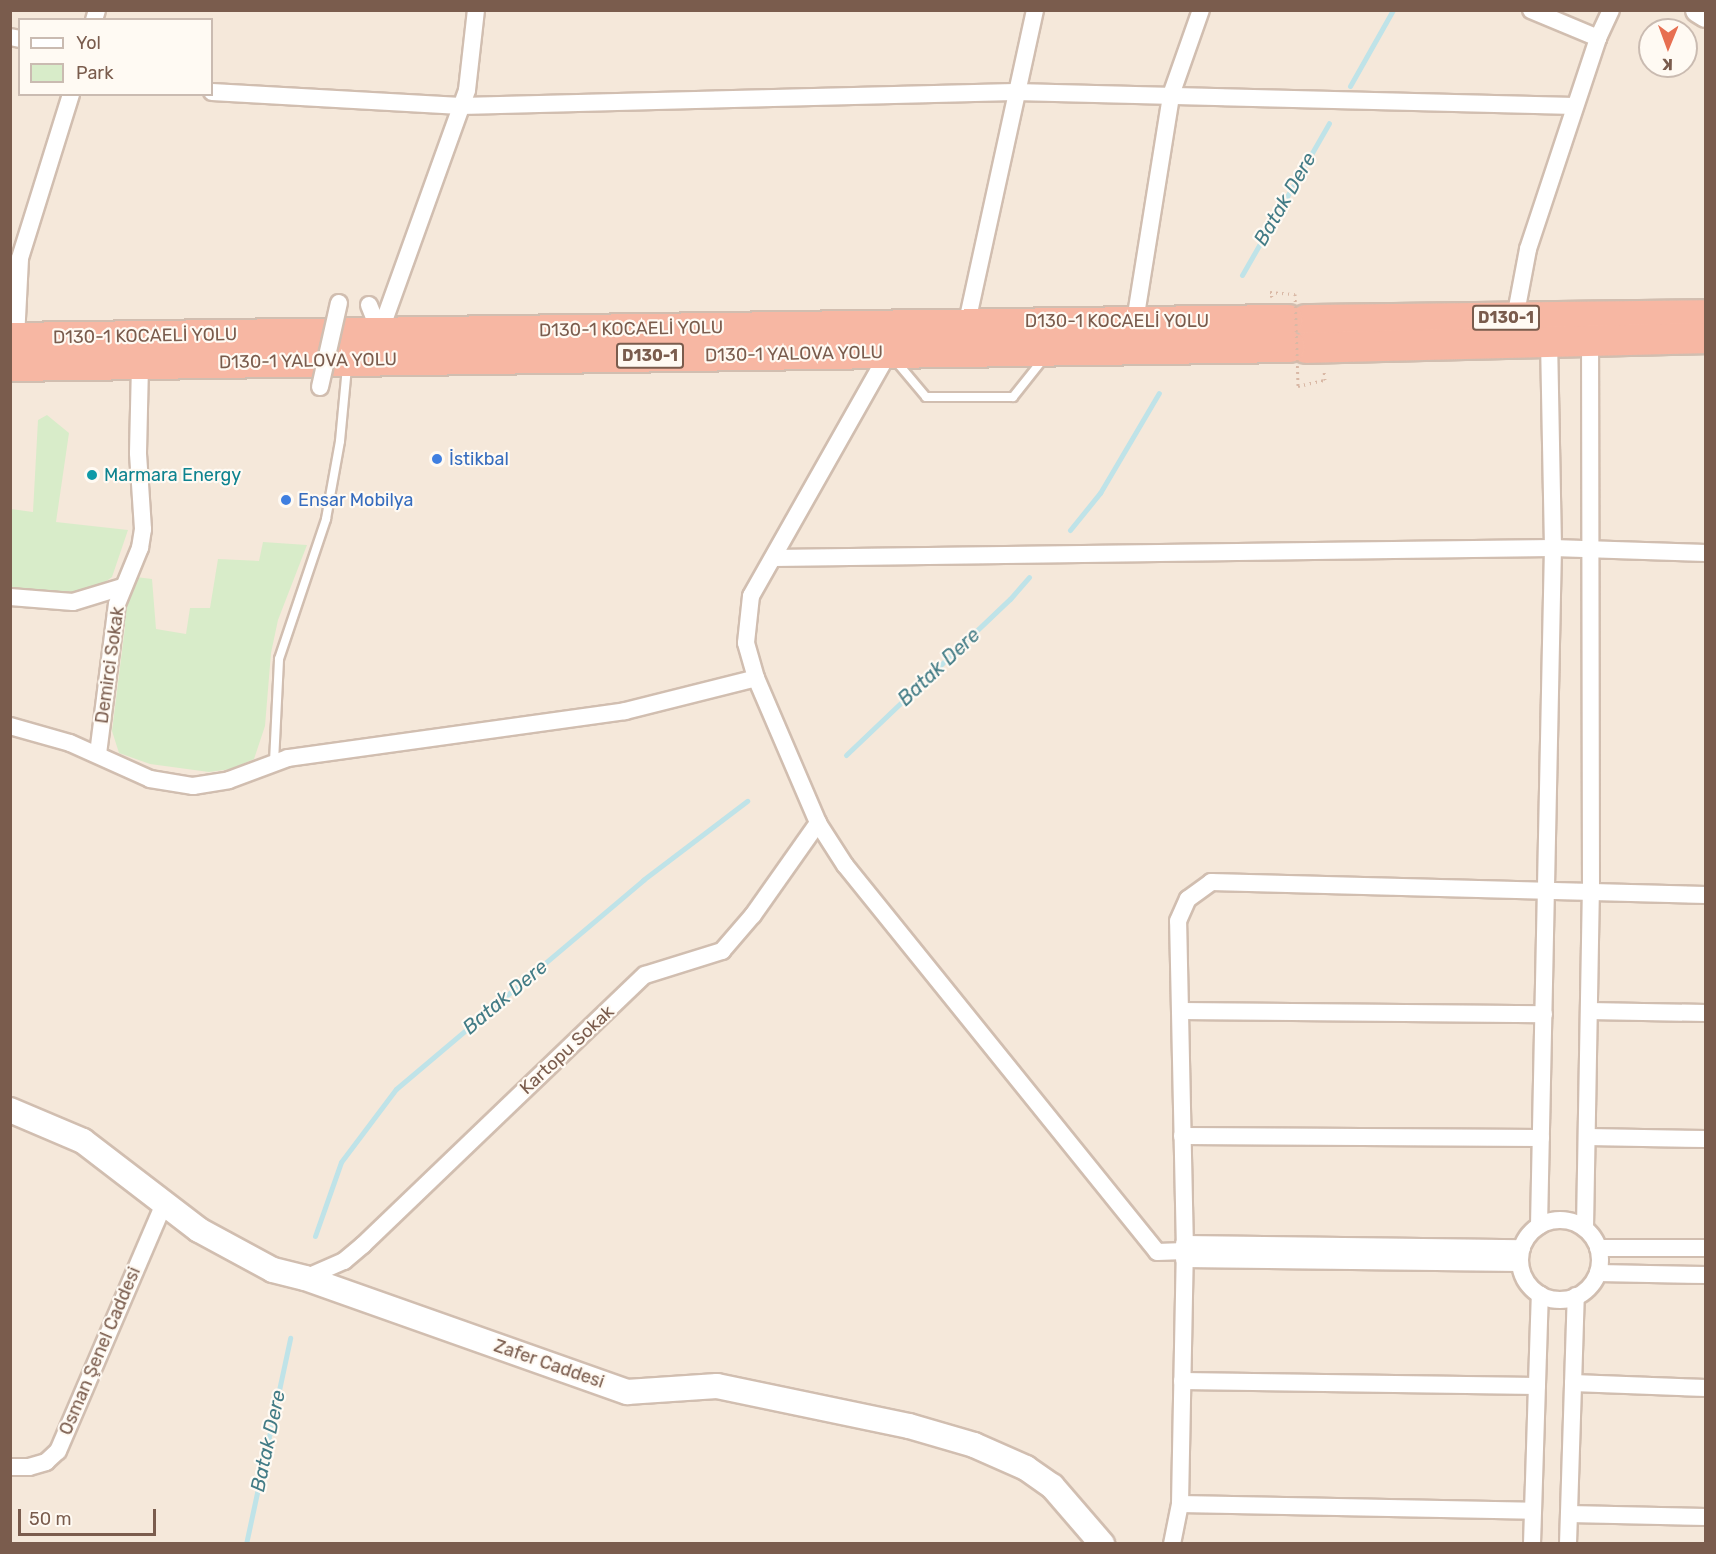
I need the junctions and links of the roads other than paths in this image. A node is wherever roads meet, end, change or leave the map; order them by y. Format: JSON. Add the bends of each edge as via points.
{"nodes":[{"id":1,"x":476,"y":10,"type":"edge"},
{"id":2,"x":1035,"y":10,"type":"edge"},
{"id":3,"x":1201,"y":10,"type":"edge"},
{"id":4,"x":1531,"y":10,"type":"edge"},
{"id":5,"x":1611,"y":10,"type":"edge"},
{"id":6,"x":1698,"y":10,"type":"edge"},
{"id":7,"x":1706,"y":15,"type":"edge"},
{"id":8,"x":1598,"y":38,"type":"junction"},
{"id":9,"x":213,"y":92,"type":"edge"},
{"id":10,"x":1015,"y":92,"type":"junction"},
{"id":11,"x":1171,"y":95,"type":"junction"},
{"id":12,"x":70,"y":96,"type":"edge"},
{"id":13,"x":461,"y":106,"type":"junction"},
{"id":14,"x":1575,"y":106,"type":"junction"},
{"id":15,"x":339,"y":303,"type":"dead end"},
{"id":16,"x":369,"y":304,"type":"dead end"},
{"id":17,"x":1706,"y":315,"type":"edge"},
{"id":18,"x":1515,"y":318,"type":"junction"},
{"id":19,"x":1135,"y":321,"type":"junction"},
{"id":20,"x":967,"y":322,"type":"junction"},
{"id":21,"x":380,"y":332,"type":"junction"},
{"id":22,"x":1300,"y":333,"type":"junction"},
{"id":23,"x":1706,"y":338,"type":"edge"},
{"id":24,"x":1590,"y":341,"type":"junction"},
{"id":25,"x":1549,"y":342,"type":"junction"},
{"id":26,"x":12,"y":347,"type":"edge"},
{"id":27,"x":1051,"y":349,"type":"junction"},
{"id":28,"x":889,"y":352,"type":"junction"},
{"id":29,"x":348,"y":361,"type":"junction"},
{"id":30,"x":140,"y":364,"type":"junction"},
{"id":31,"x":320,"y":387,"type":"dead end"},
{"id":32,"x":1553,"y":548,"type":"junction"},
{"id":33,"x":1592,"y":548,"type":"junction"},
{"id":34,"x":1706,"y":553,"type":"edge"},
{"id":35,"x":773,"y":558,"type":"junction"},
{"id":36,"x":122,"y":588,"type":"junction"},
{"id":37,"x":10,"y":597,"type":"edge"},
{"id":38,"x":756,"y":678,"type":"junction"},
{"id":39,"x":10,"y":726,"type":"edge"},
{"id":40,"x":98,"y":754,"type":"junction"},
{"id":41,"x":274,"y":762,"type":"junction"},
{"id":42,"x":818,"y":823,"type":"junction"},
{"id":43,"x":1546,"y":892,"type":"junction"},
{"id":44,"x":1591,"y":893,"type":"junction"},
{"id":45,"x":1706,"y":895,"type":"edge"},
{"id":46,"x":1180,"y":1011,"type":"junction"},
{"id":47,"x":1589,"y":1011,"type":"junction"},
{"id":48,"x":1706,"y":1013,"type":"edge"},
{"id":49,"x":1544,"y":1014,"type":"junction"},
{"id":50,"x":10,"y":1110,"type":"edge"},
{"id":51,"x":1182,"y":1136,"type":"junction"},
{"id":52,"x":1587,"y":1137,"type":"junction"},
{"id":53,"x":1541,"y":1138,"type":"junction"},
{"id":54,"x":1706,"y":1139,"type":"edge"},
{"id":55,"x":164,"y":1204,"type":"junction"},
{"id":56,"x":1539,"y":1226,"type":"junction"},
{"id":57,"x":1585,"y":1228,"type":"junction"},
{"id":58,"x":1598,"y":1248,"type":"junction"},
{"id":59,"x":1706,"y":1248,"type":"edge"},
{"id":60,"x":1184,"y":1252,"type":"junction"},
{"id":61,"x":1521,"y":1255,"type":"junction"},
{"id":62,"x":1598,"y":1273,"type":"junction"},
{"id":63,"x":1706,"y":1275,"type":"edge"},
{"id":64,"x":305,"y":1278,"type":"junction"},
{"id":65,"x":1540,"y":1294,"type":"junction"},
{"id":66,"x":1576,"y":1296,"type":"junction"},
{"id":67,"x":1182,"y":1381,"type":"junction"},
{"id":68,"x":1573,"y":1383,"type":"junction"},
{"id":69,"x":1537,"y":1386,"type":"junction"},
{"id":70,"x":1706,"y":1388,"type":"edge"},
{"id":71,"x":10,"y":1467,"type":"edge"},
{"id":72,"x":1180,"y":1504,"type":"junction"},
{"id":73,"x":1533,"y":1510,"type":"junction"},
{"id":74,"x":1569,"y":1514,"type":"junction"},
{"id":75,"x":1706,"y":1517,"type":"edge"},
{"id":76,"x":1101,"y":1544,"type":"edge"},
{"id":77,"x":1172,"y":1544,"type":"edge"},
{"id":78,"x":1532,"y":1544,"type":"edge"},
{"id":79,"x":1568,"y":1544,"type":"edge"}],
"edges":[{"from":1,"to":13,"type":"street","via":[[467,90]]},
{"from":2,"to":10,"type":"street"},
{"from":3,"to":11,"type":"street"},
{"from":4,"to":8,"type":"street"},
{"from":5,"to":8,"type":"street"},
{"from":6,"to":7,"type":"street"},
{"from":8,"to":14,"type":"street"},
{"from":9,"to":13,"type":"street"},
{"from":10,"to":11,"type":"street"},
{"from":10,"to":13,"type":"street"},
{"from":10,"to":20,"type":"street"},
{"from":11,"to":14,"type":"street"},
{"from":11,"to":19,"type":"street"},
{"from":12,"to":26,"type":"street","via":[[20,258]]},
{"from":13,"to":21,"type":"street"},
{"from":14,"to":18,"type":"street","via":[[1527,249]]},
{"from":15,"to":31,"type":"street","bridge":true},
{"from":16,"to":21,"type":"street"},
{"from":17,"to":18,"type":"highway","name":"D130-1 KOCAELİ YOLU","number":"D130-1"},
{"from":18,"to":22,"type":"highway","name":"D130-1 KOCAELİ YOLU","number":"D130-1"},
{"from":19,"to":20,"type":"highway","name":"D130-1 KOCAELİ YOLU","number":"D130-1"},
{"from":19,"to":22,"type":"highway","name":"D130-1 KOCAELİ YOLU","number":"D130-1"},
{"from":20,"to":21,"type":"highway","name":"D130-1 KOCAELİ YOLU","number":"D130-1"},
{"from":21,"to":26,"type":"highway","name":"D130-1 KOCAELİ YOLU","number":"D130-1"},
{"from":22,"to":25,"type":"highway","name":"D130-1 YALOVA YOLU","number":"D130-1"},
{"from":22,"to":27,"type":"highway","name":"D130-1 YALOVA YOLU","number":"D130-1"},
{"from":23,"to":24,"type":"highway","name":"D130-1 YALOVA YOLU","number":"D130-1"},
{"from":24,"to":25,"type":"highway","name":"D130-1 YALOVA YOLU","number":"D130-1"},
{"from":24,"to":33,"type":"street"},
{"from":25,"to":32,"type":"street"},
{"from":26,"to":30,"type":"highway","name":"D130-1 YALOVA YOLU","number":"D130-1"},
{"from":27,"to":28,"type":"highway","name":"D130-1 YALOVA YOLU","number":"D130-1"},
{"from":27,"to":28,"type":"lane","via":[[1013,397],[926,397]]},
{"from":28,"to":29,"type":"highway","name":"D130-1 YALOVA YOLU","number":"D130-1"},
{"from":28,"to":35,"type":"street"},
{"from":29,"to":30,"type":"highway","name":"D130-1 YALOVA YOLU","number":"D130-1","via":[[281,372]]},
{"from":29,"to":41,"type":"lane","via":[[340,441],[326,519],[279,659]]},
{"from":30,"to":36,"type":"street","name":"Demirci Sokak","via":[[138,453],[143,529],[140,548]]},
{"from":32,"to":33,"type":"street"},
{"from":32,"to":35,"type":"street"},
{"from":32,"to":43,"type":"street"},
{"from":33,"to":34,"type":"street"},
{"from":33,"to":44,"type":"street"},
{"from":35,"to":38,"type":"street","via":[[751,596],[746,643]]},
{"from":36,"to":37,"type":"street","via":[[73,602]]},
{"from":36,"to":40,"type":"street","name":"Demirci Sokak"},
{"from":38,"to":41,"type":"street","via":[[625,711],[364,745]]},
{"from":38,"to":42,"type":"street"},
{"from":39,"to":40,"type":"street"},
{"from":40,"to":41,"type":"street","via":[[150,779],[193,786],[229,780]]},
{"from":42,"to":60,"type":"street","via":[[862,886],[1157,1252]]},
{"from":42,"to":64,"type":"street","name":"Kartopu Sokak","via":[[753,915],[722,951],[645,975],[363,1245],[344,1261]]},
{"from":43,"to":44,"type":"street"},
{"from":43,"to":46,"type":"street","via":[[1211,882],[1188,899],[1178,921]]},
{"from":43,"to":49,"type":"street"},
{"from":44,"to":45,"type":"street"},
{"from":44,"to":47,"type":"street"},
{"from":46,"to":49,"type":"street"},
{"from":46,"to":51,"type":"street"},
{"from":47,"to":48,"type":"street"},
{"from":47,"to":52,"type":"street"},
{"from":49,"to":53,"type":"street"},
{"from":50,"to":55,"type":"street","name":"Zafer Caddesi","via":[[83,1141]]},
{"from":51,"to":53,"type":"street"},
{"from":51,"to":60,"type":"street"},
{"from":52,"to":54,"type":"street"},
{"from":52,"to":57,"type":"street"},
{"from":53,"to":56,"type":"street"},
{"from":55,"to":64,"type":"street","name":"Zafer Caddesi","via":[[256,1263]]},
{"from":55,"to":71,"type":"street","name":"Osman Şenel Caddesi","via":[[58,1451],[46,1462]]},
{"from":56,"to":57,"type":"street","via":[[1554,1220],[1570,1221]]},
{"from":56,"to":61,"type":"street"},
{"from":57,"to":58,"type":"street"},
{"from":58,"to":59,"type":"street"},
{"from":58,"to":62,"type":"street"},
{"from":60,"to":61,"type":"street"},
{"from":60,"to":67,"type":"street"},
{"from":61,"to":65,"type":"street","via":[[1523,1275]]},
{"from":62,"to":63,"type":"street"},
{"from":62,"to":66,"type":"street","via":[[1593,1283]]},
{"from":64,"to":76,"type":"street","name":"Zafer Caddesi","via":[[627,1392],[717,1386],[909,1426],[974,1445],[1026,1468],[1052,1486]]},
{"from":65,"to":66,"type":"street","via":[[1558,1299]]},
{"from":65,"to":69,"type":"street"},
{"from":66,"to":68,"type":"street"},
{"from":67,"to":69,"type":"street"},
{"from":67,"to":72,"type":"street"},
{"from":68,"to":70,"type":"street"},
{"from":68,"to":74,"type":"street"},
{"from":69,"to":73,"type":"street"},
{"from":72,"to":73,"type":"street"},
{"from":72,"to":77,"type":"street"},
{"from":73,"to":78,"type":"street"},
{"from":74,"to":75,"type":"street"},
{"from":74,"to":79,"type":"street"}]}
